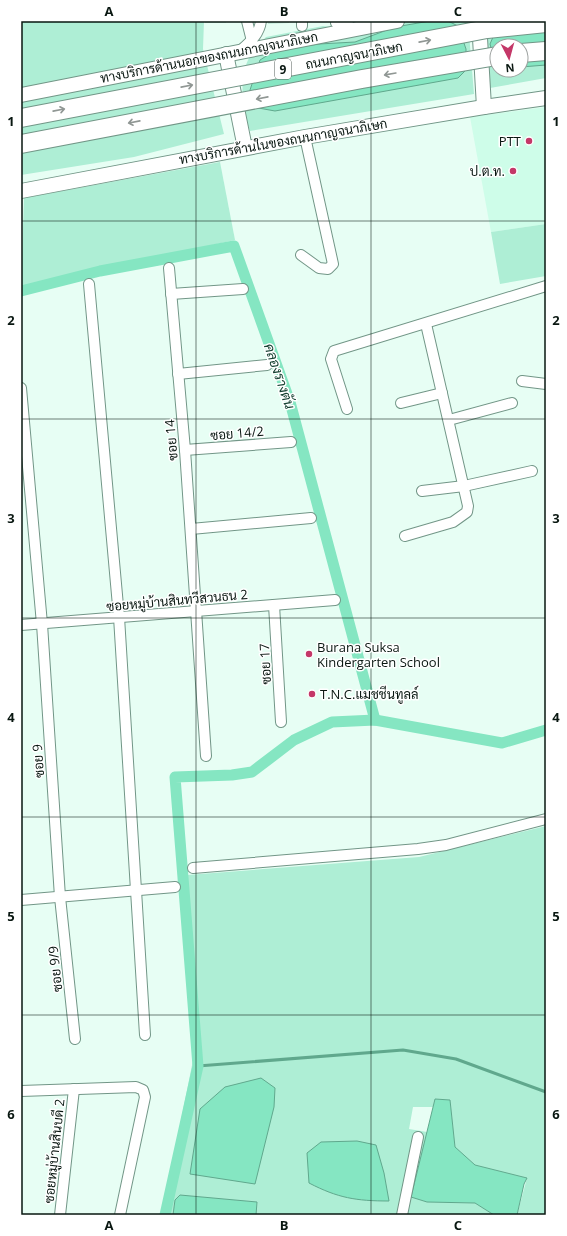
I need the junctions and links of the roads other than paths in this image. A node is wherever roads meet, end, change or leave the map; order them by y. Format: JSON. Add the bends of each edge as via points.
{"nodes":[{"id":1,"x":247,"y":21,"type":"edge"},
{"id":2,"x":261,"y":21,"type":"edge"},
{"id":3,"x":348,"y":21,"type":"edge"},
{"id":4,"x":397,"y":21,"type":"edge"},
{"id":5,"x":479,"y":21,"type":"edge"},
{"id":6,"x":336,"y":23,"type":"dead end"},
{"id":7,"x":546,"y":23,"type":"edge"},
{"id":8,"x":252,"y":41,"type":"junction"},
{"id":9,"x":240,"y":51,"type":"junction"},
{"id":10,"x":546,"y":51,"type":"edge"},
{"id":11,"x":529,"y":53,"type":"edge"},
{"id":12,"x":226,"y":54,"type":"junction"},
{"id":13,"x":489,"y":57,"type":"edge"},
{"id":14,"x":21,"y":95,"type":"edge"},
{"id":15,"x":546,"y":98,"type":"edge"},
{"id":16,"x":484,"y":107,"type":"junction"},
{"id":17,"x":21,"y":118,"type":"edge"},
{"id":18,"x":305,"y":137,"type":"junction"},
{"id":19,"x":21,"y":144,"type":"edge"},
{"id":20,"x":245,"y":148,"type":"junction"},
{"id":21,"x":21,"y":191,"type":"edge"},
{"id":22,"x":301,"y":255,"type":"dead end"},
{"id":23,"x":169,"y":268,"type":"dead end"},
{"id":24,"x":89,"y":284,"type":"dead end"},
{"id":25,"x":546,"y":286,"type":"edge"},
{"id":26,"x":242,"y":289,"type":"dead end"},
{"id":27,"x":171,"y":294,"type":"junction"},
{"id":28,"x":426,"y":324,"type":"junction"},
{"id":29,"x":267,"y":365,"type":"dead end"},
{"id":30,"x":178,"y":374,"type":"junction"},
{"id":31,"x":522,"y":381,"type":"dead end"},
{"id":32,"x":546,"y":384,"type":"edge"},
{"id":33,"x":21,"y":388,"type":"edge"},
{"id":34,"x":442,"y":393,"type":"junction"},
{"id":35,"x":401,"y":403,"type":"dead end"},
{"id":36,"x":512,"y":403,"type":"dead end"},
{"id":37,"x":347,"y":409,"type":"dead end"},
{"id":38,"x":449,"y":420,"type":"junction"},
{"id":39,"x":291,"y":442,"type":"dead end"},
{"id":40,"x":185,"y":450,"type":"junction"},
{"id":41,"x":532,"y":471,"type":"dead end"},
{"id":42,"x":464,"y":486,"type":"junction"},
{"id":43,"x":422,"y":491,"type":"dead end"},
{"id":44,"x":311,"y":518,"type":"dead end"},
{"id":45,"x":191,"y":529,"type":"junction"},
{"id":46,"x":405,"y":536,"type":"dead end"},
{"id":47,"x":335,"y":600,"type":"dead end"},
{"id":48,"x":274,"y":605,"type":"junction"},
{"id":49,"x":197,"y":611,"type":"junction"},
{"id":50,"x":119,"y":617,"type":"junction"},
{"id":51,"x":42,"y":624,"type":"junction"},
{"id":52,"x":21,"y":625,"type":"edge"},
{"id":53,"x":281,"y":722,"type":"dead end"},
{"id":54,"x":206,"y":756,"type":"dead end"},
{"id":55,"x":546,"y":818,"type":"edge"},
{"id":56,"x":193,"y":868,"type":"dead end"},
{"id":57,"x":175,"y":887,"type":"dead end"},
{"id":58,"x":137,"y":890,"type":"junction"},
{"id":59,"x":60,"y":897,"type":"junction"},
{"id":60,"x":21,"y":900,"type":"edge"},
{"id":61,"x":146,"y":1036,"type":"dead end"},
{"id":62,"x":75,"y":1039,"type":"dead end"},
{"id":63,"x":74,"y":1089,"type":"junction"},
{"id":64,"x":21,"y":1091,"type":"edge"},
{"id":65,"x":418,"y":1137,"type":"dead end"},
{"id":66,"x":60,"y":1215,"type":"edge"},
{"id":67,"x":120,"y":1215,"type":"edge"},
{"id":68,"x":402,"y":1215,"type":"edge"}],
"edges":[{"from":1,"to":8,"type":"street"},
{"from":2,"to":8,"type":"street"},
{"from":3,"to":6,"type":"street"},
{"from":4,"to":9,"type":"main road","name":"ทางบริการด้านนอกของถนนกาญจนาภิเษก"},
{"from":5,"to":16,"type":"main road"},
{"from":17,"to":7,"type":"highway","name":"ถนนกาญจนาภิเษก","number":"9","one_way":true,"bridge":true,"via":[[487,29]]},
{"from":8,"to":9,"type":"street"},
{"from":9,"to":12,"type":"main road","name":"ทางบริการด้านนอกของถนนกาญจนาภิเษก"},
{"from":10,"to":11,"type":"highway"},
{"from":12,"to":14,"type":"main road","name":"ทางบริการด้านนอกของถนนกาญจนาภิเษก"},
{"from":12,"to":20,"type":"main road"},
{"from":13,"to":19,"type":"highway","name":"ถนนกาญจนาภิเษก","number":"9","one_way":true,"bridge":true},
{"from":15,"to":16,"type":"main road","name":"ทางบริการด้านในของถนนกาญจนาภิเษก"},
{"from":16,"to":18,"type":"main road","name":"ทางบริการด้านในของถนนกาญจนาภิเษก"},
{"from":18,"to":20,"type":"main road","name":"ทางบริการด้านในของถนนกาญจนาภิเษก"},
{"from":18,"to":22,"type":"street","via":[[333,264],[328,269],[319,268]]},
{"from":20,"to":21,"type":"main road","name":"ทางบริการด้านในของถนนกาญจนาภิเษก"},
{"from":23,"to":27,"type":"street","name":"ซอย 14"},
{"from":24,"to":50,"type":"street"},
{"from":25,"to":28,"type":"street"},
{"from":26,"to":27,"type":"street"},
{"from":27,"to":30,"type":"street","name":"ซอย 14"},
{"from":28,"to":34,"type":"street"},
{"from":28,"to":37,"type":"street","via":[[338,349],[332,353],[331,359]]},
{"from":29,"to":30,"type":"street"},
{"from":30,"to":40,"type":"street","name":"ซอย 14"},
{"from":31,"to":32,"type":"street"},
{"from":33,"to":51,"type":"street","name":"ซอย 9"},
{"from":34,"to":35,"type":"street"},
{"from":34,"to":38,"type":"street"},
{"from":36,"to":38,"type":"street"},
{"from":38,"to":42,"type":"street"},
{"from":39,"to":40,"type":"street","name":"ซอย 14/2"},
{"from":40,"to":45,"type":"street","name":"ซอย 14"},
{"from":41,"to":42,"type":"street"},
{"from":42,"to":43,"type":"street"},
{"from":42,"to":46,"type":"street","via":[[468,506],[463,517]]},
{"from":44,"to":45,"type":"street"},
{"from":45,"to":49,"type":"street","name":"ซอย 14"},
{"from":47,"to":48,"type":"street","name":"ซอยหมู่บ้านสินทวีสวนธน 2"},
{"from":48,"to":49,"type":"street","name":"ซอยหมู่บ้านสินทวีสวนธน 2"},
{"from":48,"to":53,"type":"street","name":"ซอย 17"},
{"from":49,"to":50,"type":"street","name":"ซอยหมู่บ้านสินทวีสวนธน 2"},
{"from":49,"to":54,"type":"street","name":"ซอย 14"},
{"from":50,"to":51,"type":"street","name":"ซอยหมู่บ้านสินทวีสวนธน 2"},
{"from":50,"to":58,"type":"street"},
{"from":51,"to":52,"type":"street","name":"ซอยหมู่บ้านสินทวีสวนธน 2"},
{"from":51,"to":59,"type":"street","name":"ซอย 9"},
{"from":55,"to":56,"type":"street","via":[[446,845],[418,849]]},
{"from":57,"to":58,"type":"street"},
{"from":58,"to":59,"type":"street"},
{"from":58,"to":61,"type":"street"},
{"from":59,"to":60,"type":"street"},
{"from":59,"to":62,"type":"street","name":"ซอย 9/9"},
{"from":63,"to":64,"type":"street"},
{"from":63,"to":66,"type":"street","name":"ซอยหมู่บ้านสินบดี 2"},
{"from":63,"to":67,"type":"street","via":[[136,1087],[143,1090],[145,1097]]},
{"from":65,"to":68,"type":"street"}]}
